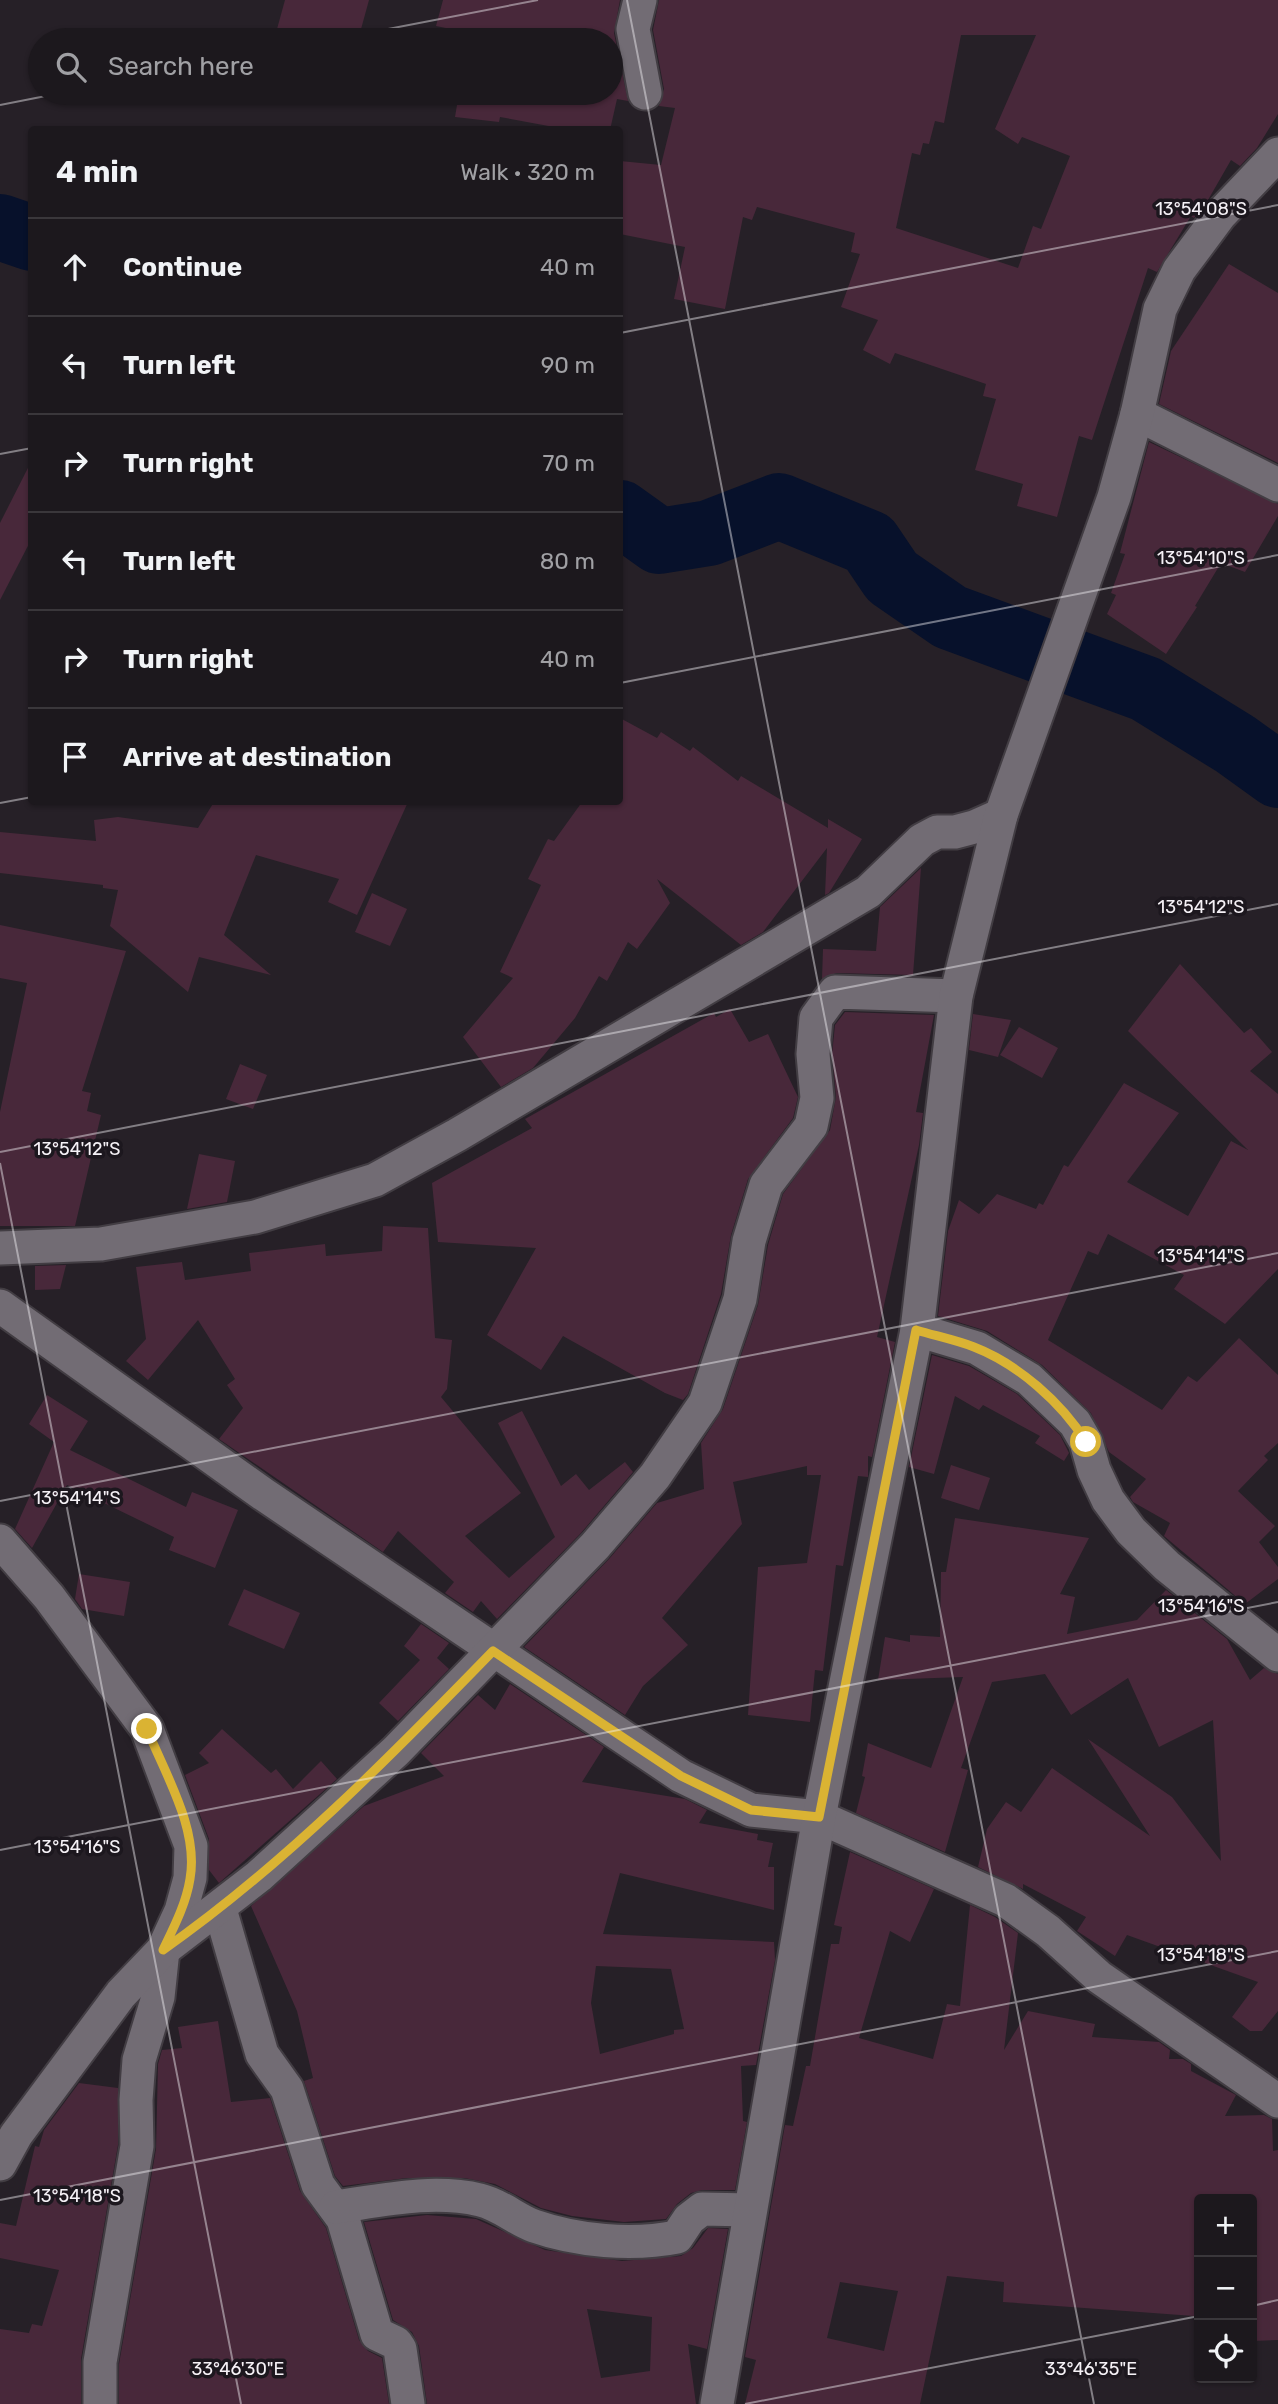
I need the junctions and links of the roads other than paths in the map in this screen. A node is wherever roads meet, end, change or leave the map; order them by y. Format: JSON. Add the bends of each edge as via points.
{"nodes":[{"id":1,"x":640,"y":0,"type":"edge"},
{"id":2,"x":645,"y":93,"type":"dead end"},
{"id":3,"x":1278,"y":154,"type":"edge"},
{"id":4,"x":1138,"y":414,"type":"junction"},
{"id":5,"x":1278,"y":485,"type":"edge"},
{"id":6,"x":1001,"y":815,"type":"junction"},
{"id":7,"x":956,"y":996,"type":"junction"},
{"id":8,"x":0,"y":1248,"type":"edge"},
{"id":9,"x":0,"y":1306,"type":"edge"},
{"id":10,"x":916,"y":1330,"type":"junction"},
{"id":11,"x":0,"y":1541,"type":"edge"},
{"id":12,"x":493,"y":1651,"type":"junction"},
{"id":13,"x":1278,"y":1655,"type":"edge"},
{"id":14,"x":819,"y":1817,"type":"junction"},
{"id":15,"x":220,"y":1909,"type":"junction"},
{"id":16,"x":163,"y":1950,"type":"junction"},
{"id":17,"x":1278,"y":2101,"type":"edge"},
{"id":18,"x":0,"y":2164,"type":"edge"},
{"id":19,"x":336,"y":2207,"type":"junction"},
{"id":20,"x":750,"y":2210,"type":"junction"},
{"id":21,"x":100,"y":2404,"type":"edge"},
{"id":22,"x":408,"y":2404,"type":"edge"},
{"id":23,"x":717,"y":2404,"type":"edge"}],
"edges":[{"from":1,"to":2,"type":"street","via":[[633,29]]},
{"from":3,"to":4,"type":"street","via":[[1220,215],[1179,270],[1160,309]]},
{"from":4,"to":5,"type":"street"},
{"from":4,"to":6,"type":"street","via":[[1070,626]]},
{"from":6,"to":7,"type":"street"},
{"from":6,"to":8,"type":"street","via":[[922,840],[868,892],[375,1180],[255,1217],[101,1244]]},
{"from":7,"to":10,"type":"street"},
{"from":7,"to":12,"type":"street","via":[[835,992],[816,1018],[817,1098],[811,1126],[766,1185],[749,1241],[740,1299],[705,1403],[626,1511]]},
{"from":9,"to":12,"type":"street"},
{"from":10,"to":13,"type":"street","via":[[976,1348],[1029,1379],[1075,1423],[1108,1500],[1131,1531],[1167,1566]]},
{"from":10,"to":14,"type":"street"},
{"from":11,"to":16,"type":"street","via":[[49,1597],[147,1729],[180,1811],[191,1846],[191,1878]]},
{"from":12,"to":14,"type":"street","via":[[681,1776],[751,1810]]},
{"from":12,"to":15,"type":"street","via":[[396,1751]]},
{"from":14,"to":17,"type":"street","via":[[1005,1900],[1099,1977]]},
{"from":14,"to":20,"type":"street"},
{"from":15,"to":16,"type":"street"},
{"from":15,"to":19,"type":"street","via":[[262,2054],[287,2089],[318,2185]]},
{"from":16,"to":18,"type":"street","via":[[121,1994]]},
{"from":16,"to":21,"type":"street","via":[[158,1997],[139,2060],[137,2146],[100,2362]]},
{"from":19,"to":20,"type":"street","via":[[419,2195],[480,2200],[533,2226],[605,2241],[668,2239],[677,2237],[702,2209]]},
{"from":19,"to":22,"type":"street","via":[[377,2334],[400,2349]]},
{"from":20,"to":23,"type":"street"}]}
